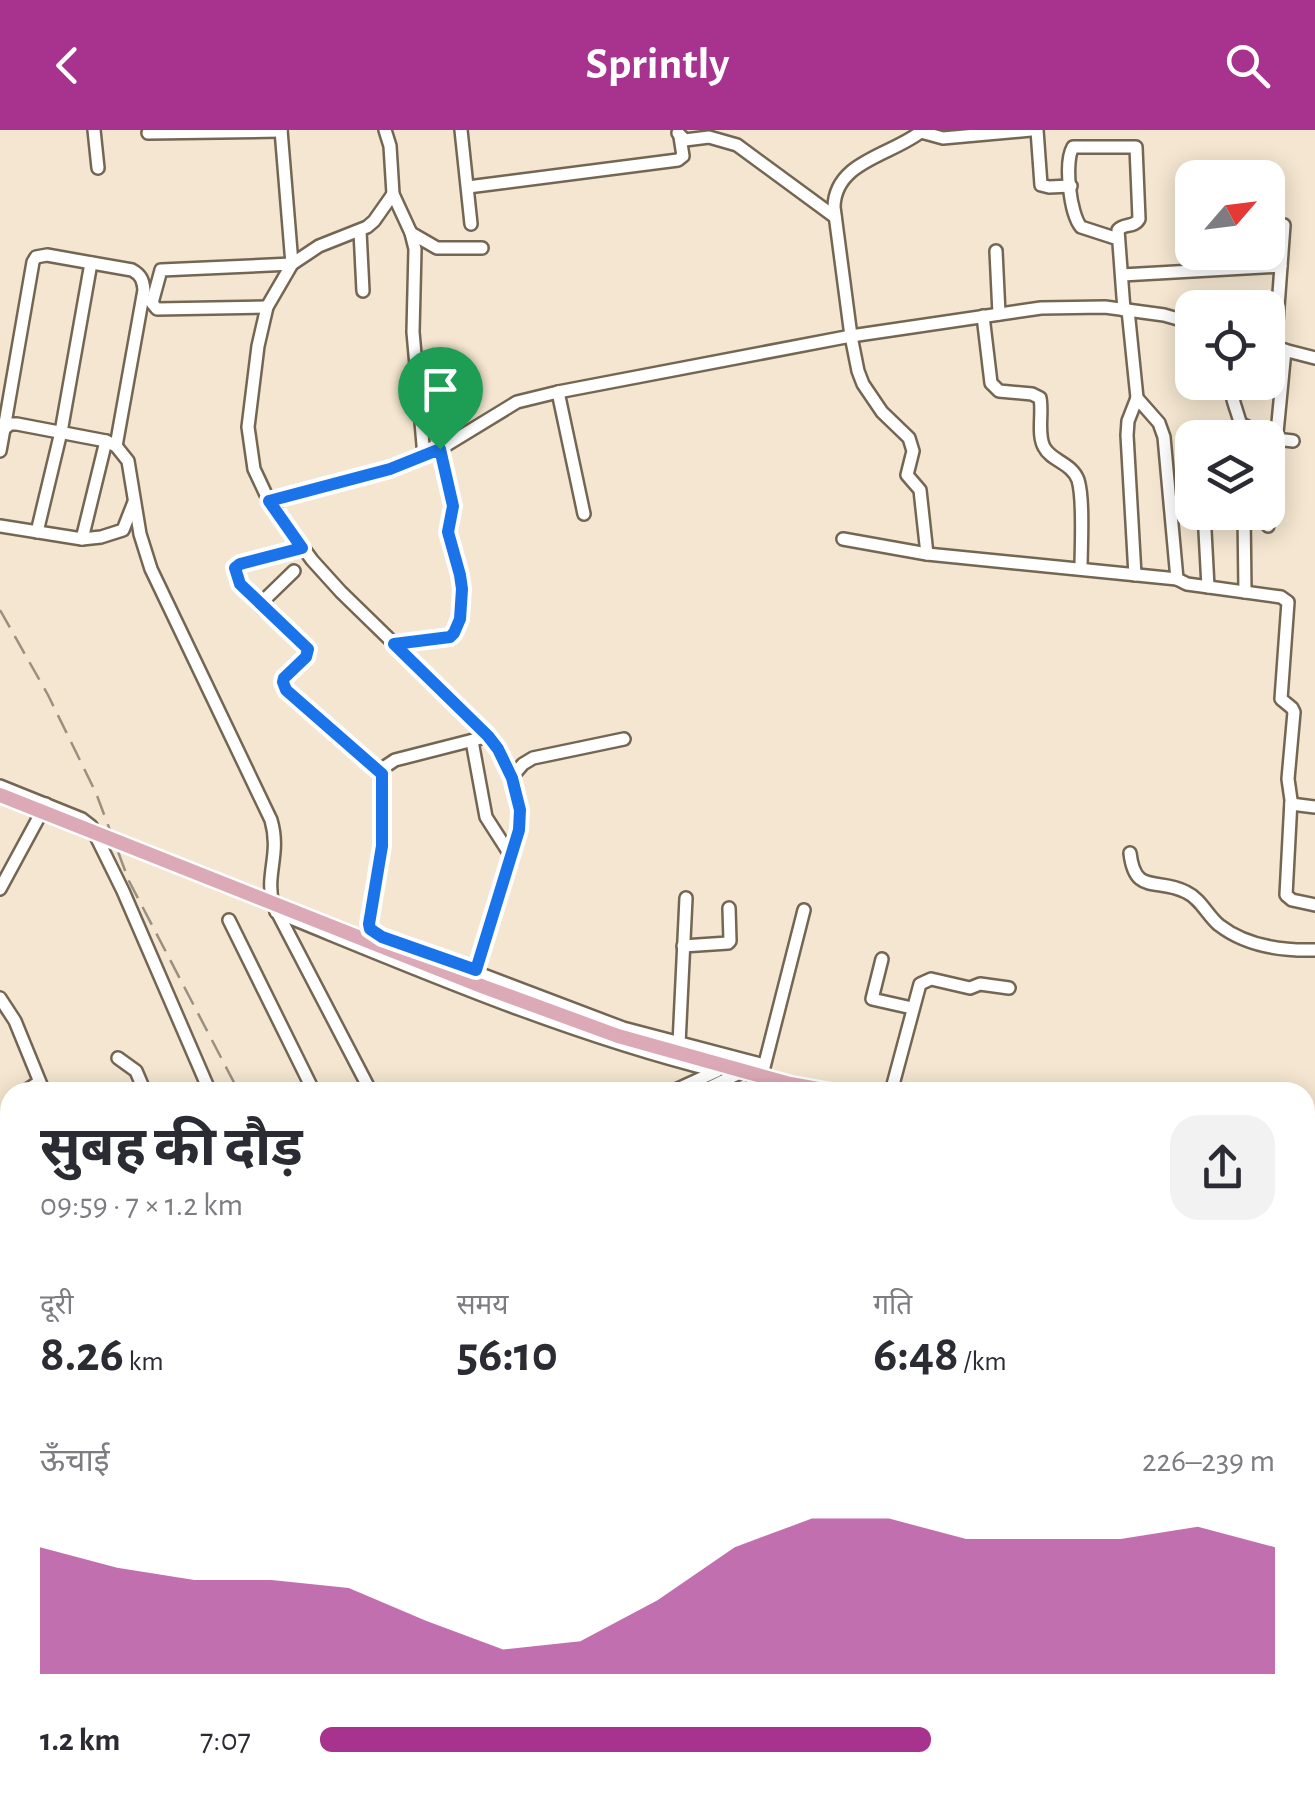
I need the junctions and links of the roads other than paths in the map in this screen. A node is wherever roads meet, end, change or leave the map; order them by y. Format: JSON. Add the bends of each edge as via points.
{"nodes":[{"id":1,"x":94,"y":130,"type":"edge"},
{"id":2,"x":385,"y":130,"type":"edge"},
{"id":3,"x":461,"y":130,"type":"edge"},
{"id":4,"x":1034,"y":130,"type":"edge"},
{"id":5,"x":281,"y":131,"type":"edge"},
{"id":6,"x":922,"y":131,"type":"edge"},
{"id":7,"x":148,"y":133,"type":"dead end"},
{"id":8,"x":679,"y":134,"type":"edge"},
{"id":9,"x":98,"y":168,"type":"dead end"},
{"id":10,"x":468,"y":186,"type":"junction"},
{"id":11,"x":1070,"y":186,"type":"junction"},
{"id":12,"x":393,"y":194,"type":"junction"},
{"id":13,"x":835,"y":217,"type":"junction"},
{"id":14,"x":471,"y":224,"type":"dead end"},
{"id":15,"x":360,"y":231,"type":"junction"},
{"id":16,"x":411,"y":233,"type":"junction"},
{"id":17,"x":1118,"y":239,"type":"junction"},
{"id":18,"x":482,"y":248,"type":"dead end"},
{"id":19,"x":996,"y":251,"type":"dead end"},
{"id":20,"x":91,"y":263,"type":"junction"},
{"id":21,"x":292,"y":264,"type":"junction"},
{"id":22,"x":1210,"y":270,"type":"edge"},
{"id":23,"x":1122,"y":275,"type":"junction"},
{"id":24,"x":363,"y":290,"type":"dead end"},
{"id":25,"x":267,"y":307,"type":"junction"},
{"id":26,"x":1126,"y":310,"type":"junction"},
{"id":27,"x":999,"y":314,"type":"junction"},
{"id":28,"x":983,"y":316,"type":"junction"},
{"id":29,"x":1175,"y":318,"type":"edge"},
{"id":30,"x":851,"y":336,"type":"junction"},
{"id":31,"x":1285,"y":350,"type":"edge"},
{"id":32,"x":1315,"y":358,"type":"edge"},
{"id":33,"x":558,"y":392,"type":"junction"},
{"id":34,"x":1138,"y":398,"type":"junction"},
{"id":35,"x":4,"y":429,"type":"junction"},
{"id":36,"x":60,"y":432,"type":"junction"},
{"id":37,"x":1285,"y":441,"type":"edge"},
{"id":38,"x":1293,"y":441,"type":"dead end"},
{"id":39,"x":111,"y":444,"type":"junction"},
{"id":40,"x":440,"y":449,"type":"junction"},
{"id":41,"x":0,"y":451,"type":"edge"},
{"id":42,"x":424,"y":456,"type":"junction"},
{"id":43,"x":135,"y":500,"type":"junction"},
{"id":44,"x":269,"y":501,"type":"junction"},
{"id":45,"x":1170,"y":509,"type":"junction"},
{"id":46,"x":1175,"y":509,"type":"edge"},
{"id":47,"x":584,"y":514,"type":"dead end"},
{"id":48,"x":0,"y":526,"type":"edge"},
{"id":49,"x":1205,"y":530,"type":"edge"},
{"id":50,"x":1244,"y":530,"type":"edge"},
{"id":51,"x":36,"y":532,"type":"junction"},
{"id":52,"x":82,"y":539,"type":"junction"},
{"id":53,"x":843,"y":539,"type":"dead end"},
{"id":54,"x":302,"y":548,"type":"junction"},
{"id":55,"x":928,"y":554,"type":"junction"},
{"id":56,"x":294,"y":570,"type":"dead end"},
{"id":57,"x":1082,"y":570,"type":"junction"},
{"id":58,"x":1135,"y":575,"type":"junction"},
{"id":59,"x":1178,"y":579,"type":"junction"},
{"id":60,"x":1208,"y":587,"type":"junction"},
{"id":61,"x":1245,"y":592,"type":"junction"},
{"id":62,"x":260,"y":604,"type":"junction"},
{"id":63,"x":394,"y":644,"type":"junction"},
{"id":64,"x":488,"y":736,"type":"junction"},
{"id":65,"x":624,"y":739,"type":"dead end"},
{"id":66,"x":472,"y":740,"type":"junction"},
{"id":67,"x":382,"y":774,"type":"junction"},
{"id":68,"x":512,"y":778,"type":"junction"},
{"id":69,"x":0,"y":786,"type":"edge"},
{"id":70,"x":0,"y":795,"type":"edge"},
{"id":71,"x":46,"y":804,"type":"junction"},
{"id":72,"x":1291,"y":804,"type":"junction"},
{"id":73,"x":1315,"y":807,"type":"edge"},
{"id":74,"x":1130,"y":853,"type":"dead end"},
{"id":75,"x":511,"y":856,"type":"junction"},
{"id":76,"x":0,"y":889,"type":"edge"},
{"id":77,"x":686,"y":898,"type":"dead end"},
{"id":78,"x":1315,"y":905,"type":"edge"},
{"id":79,"x":729,"y":908,"type":"dead end"},
{"id":80,"x":804,"y":910,"type":"dead end"},
{"id":81,"x":276,"y":912,"type":"junction"},
{"id":82,"x":229,"y":920,"type":"dead end"},
{"id":83,"x":683,"y":946,"type":"junction"},
{"id":84,"x":1315,"y":950,"type":"edge"},
{"id":85,"x":882,"y":959,"type":"dead end"},
{"id":86,"x":476,"y":970,"type":"junction"},
{"id":87,"x":1009,"y":988,"type":"dead end"},
{"id":88,"x":0,"y":998,"type":"edge"},
{"id":89,"x":912,"y":1008,"type":"junction"},
{"id":90,"x":680,"y":1044,"type":"junction"},
{"id":91,"x":118,"y":1058,"type":"dead end"},
{"id":92,"x":722,"y":1069,"type":"junction"},
{"id":93,"x":756,"y":1071,"type":"junction"},
{"id":94,"x":40,"y":1082,"type":"edge"},
{"id":95,"x":141,"y":1082,"type":"edge"},
{"id":96,"x":206,"y":1082,"type":"edge"},
{"id":97,"x":309,"y":1082,"type":"edge"},
{"id":98,"x":366,"y":1082,"type":"edge"},
{"id":99,"x":693,"y":1082,"type":"edge"},
{"id":100,"x":727,"y":1082,"type":"edge"},
{"id":101,"x":755,"y":1082,"type":"edge"},
{"id":102,"x":785,"y":1082,"type":"edge"},
{"id":103,"x":893,"y":1082,"type":"edge"}],
"edges":[{"from":1,"to":9,"type":"street"},
{"from":2,"to":12,"type":"street"},
{"from":3,"to":10,"type":"street"},
{"from":4,"to":6,"type":"street","via":[[943,138]]},
{"from":4,"to":11,"type":"street","via":[[1041,185]]},
{"from":5,"to":7,"type":"street"},
{"from":5,"to":21,"type":"street"},
{"from":6,"to":13,"type":"street","via":[[850,172],[834,194]]},
{"from":8,"to":10,"type":"street","via":[[678,160]]},
{"from":8,"to":13,"type":"street","via":[[737,146]]},
{"from":10,"to":14,"type":"street"},
{"from":11,"to":17,"type":"street","via":[[1077,224]]},
{"from":11,"to":17,"type":"street","via":[[1072,147],[1136,147],[1138,219],[1120,228]]},
{"from":12,"to":15,"type":"street"},
{"from":12,"to":16,"type":"street"},
{"from":13,"to":30,"type":"street"},
{"from":15,"to":21,"type":"street"},
{"from":15,"to":24,"type":"street"},
{"from":16,"to":18,"type":"street","via":[[437,248]]},
{"from":16,"to":42,"type":"street"},
{"from":17,"to":23,"type":"street"},
{"from":19,"to":27,"type":"street"},
{"from":20,"to":35,"type":"street","via":[[41,255],[33,262]]},
{"from":20,"to":36,"type":"street"},
{"from":20,"to":39,"type":"street","via":[[132,270],[144,290]]},
{"from":21,"to":25,"type":"street"},
{"from":21,"to":25,"type":"street","via":[[161,270],[152,304]]},
{"from":22,"to":23,"type":"street"},
{"from":23,"to":26,"type":"street"},
{"from":25,"to":44,"type":"street","via":[[248,427],[254,468]]},
{"from":26,"to":27,"type":"street","via":[[1062,306]]},
{"from":26,"to":29,"type":"street"},
{"from":26,"to":34,"type":"street"},
{"from":27,"to":28,"type":"street"},
{"from":28,"to":30,"type":"street"},
{"from":28,"to":57,"type":"street","via":[[991,384],[1040,398],[1042,444],[1078,481]]},
{"from":30,"to":33,"type":"street"},
{"from":30,"to":55,"type":"street","via":[[860,378],[912,445],[907,476],[920,490]]},
{"from":31,"to":32,"type":"street"},
{"from":33,"to":40,"type":"street","via":[[517,402]]},
{"from":33,"to":47,"type":"street"},
{"from":34,"to":45,"type":"street","via":[[1163,429]]},
{"from":34,"to":58,"type":"street","via":[[1127,435]]},
{"from":35,"to":36,"type":"street","via":[[17,424]]},
{"from":35,"to":41,"type":"street"},
{"from":36,"to":39,"type":"street"},
{"from":36,"to":51,"type":"street"},
{"from":37,"to":38,"type":"street"},
{"from":39,"to":43,"type":"street","via":[[128,461]]},
{"from":39,"to":52,"type":"street"},
{"from":40,"to":42,"type":"street"},
{"from":40,"to":63,"type":"street","via":[[453,506],[448,532],[462,582],[460,619],[450,637]]},
{"from":42,"to":44,"type":"street"},
{"from":43,"to":52,"type":"street","via":[[123,530]]},
{"from":43,"to":81,"type":"street","via":[[151,569],[271,820]]},
{"from":44,"to":54,"type":"street"},
{"from":45,"to":46,"type":"street"},
{"from":45,"to":59,"type":"street"},
{"from":48,"to":51,"type":"street"},
{"from":49,"to":60,"type":"street"},
{"from":50,"to":61,"type":"street"},
{"from":51,"to":52,"type":"street"},
{"from":53,"to":55,"type":"street"},
{"from":54,"to":62,"type":"street","via":[[235,568],[240,584]]},
{"from":54,"to":63,"type":"street"},
{"from":55,"to":57,"type":"street"},
{"from":56,"to":62,"type":"street"},
{"from":57,"to":58,"type":"street"},
{"from":58,"to":59,"type":"street"},
{"from":59,"to":60,"type":"street"},
{"from":60,"to":61,"type":"street"},
{"from":61,"to":72,"type":"street","via":[[1288,602],[1281,699],[1294,712]]},
{"from":62,"to":67,"type":"street","via":[[308,649],[284,678],[286,690]]},
{"from":63,"to":64,"type":"street"},
{"from":64,"to":66,"type":"street"},
{"from":64,"to":68,"type":"street"},
{"from":65,"to":68,"type":"street","via":[[534,758]]},
{"from":66,"to":67,"type":"street","via":[[396,760]]},
{"from":66,"to":75,"type":"street","via":[[486,817]]},
{"from":67,"to":86,"type":"street","via":[[382,846],[370,929]]},
{"from":68,"to":75,"type":"street","via":[[520,820]]},
{"from":69,"to":71,"type":"street"},
{"from":70,"to":92,"type":"main road","bridge":true,"via":[[484,987]]},
{"from":71,"to":76,"type":"street"},
{"from":71,"to":96,"type":"street","via":[[91,826]]},
{"from":72,"to":73,"type":"street"},
{"from":72,"to":78,"type":"street","via":[[1286,895]]},
{"from":74,"to":84,"type":"street","via":[[1139,878],[1192,895],[1222,927],[1266,947]]},
{"from":75,"to":86,"type":"street"},
{"from":77,"to":83,"type":"street"},
{"from":79,"to":83,"type":"street","via":[[728,943]]},
{"from":80,"to":93,"type":"street"},
{"from":81,"to":92,"type":"street","via":[[516,1009],[634,1050]]},
{"from":81,"to":98,"type":"street"},
{"from":82,"to":97,"type":"street"},
{"from":83,"to":90,"type":"street"},
{"from":85,"to":89,"type":"street","via":[[872,999]]},
{"from":86,"to":90,"type":"street"},
{"from":87,"to":89,"type":"street","via":[[927,979]]},
{"from":88,"to":94,"type":"street"},
{"from":89,"to":103,"type":"street"},
{"from":90,"to":93,"type":"street"},
{"from":91,"to":95,"type":"street"},
{"from":92,"to":93,"type":"main road"},
{"from":92,"to":99,"type":"street"},
{"from":93,"to":100,"type":"street"},
{"from":93,"to":101,"type":"street"},
{"from":93,"to":102,"type":"main road"}]}
